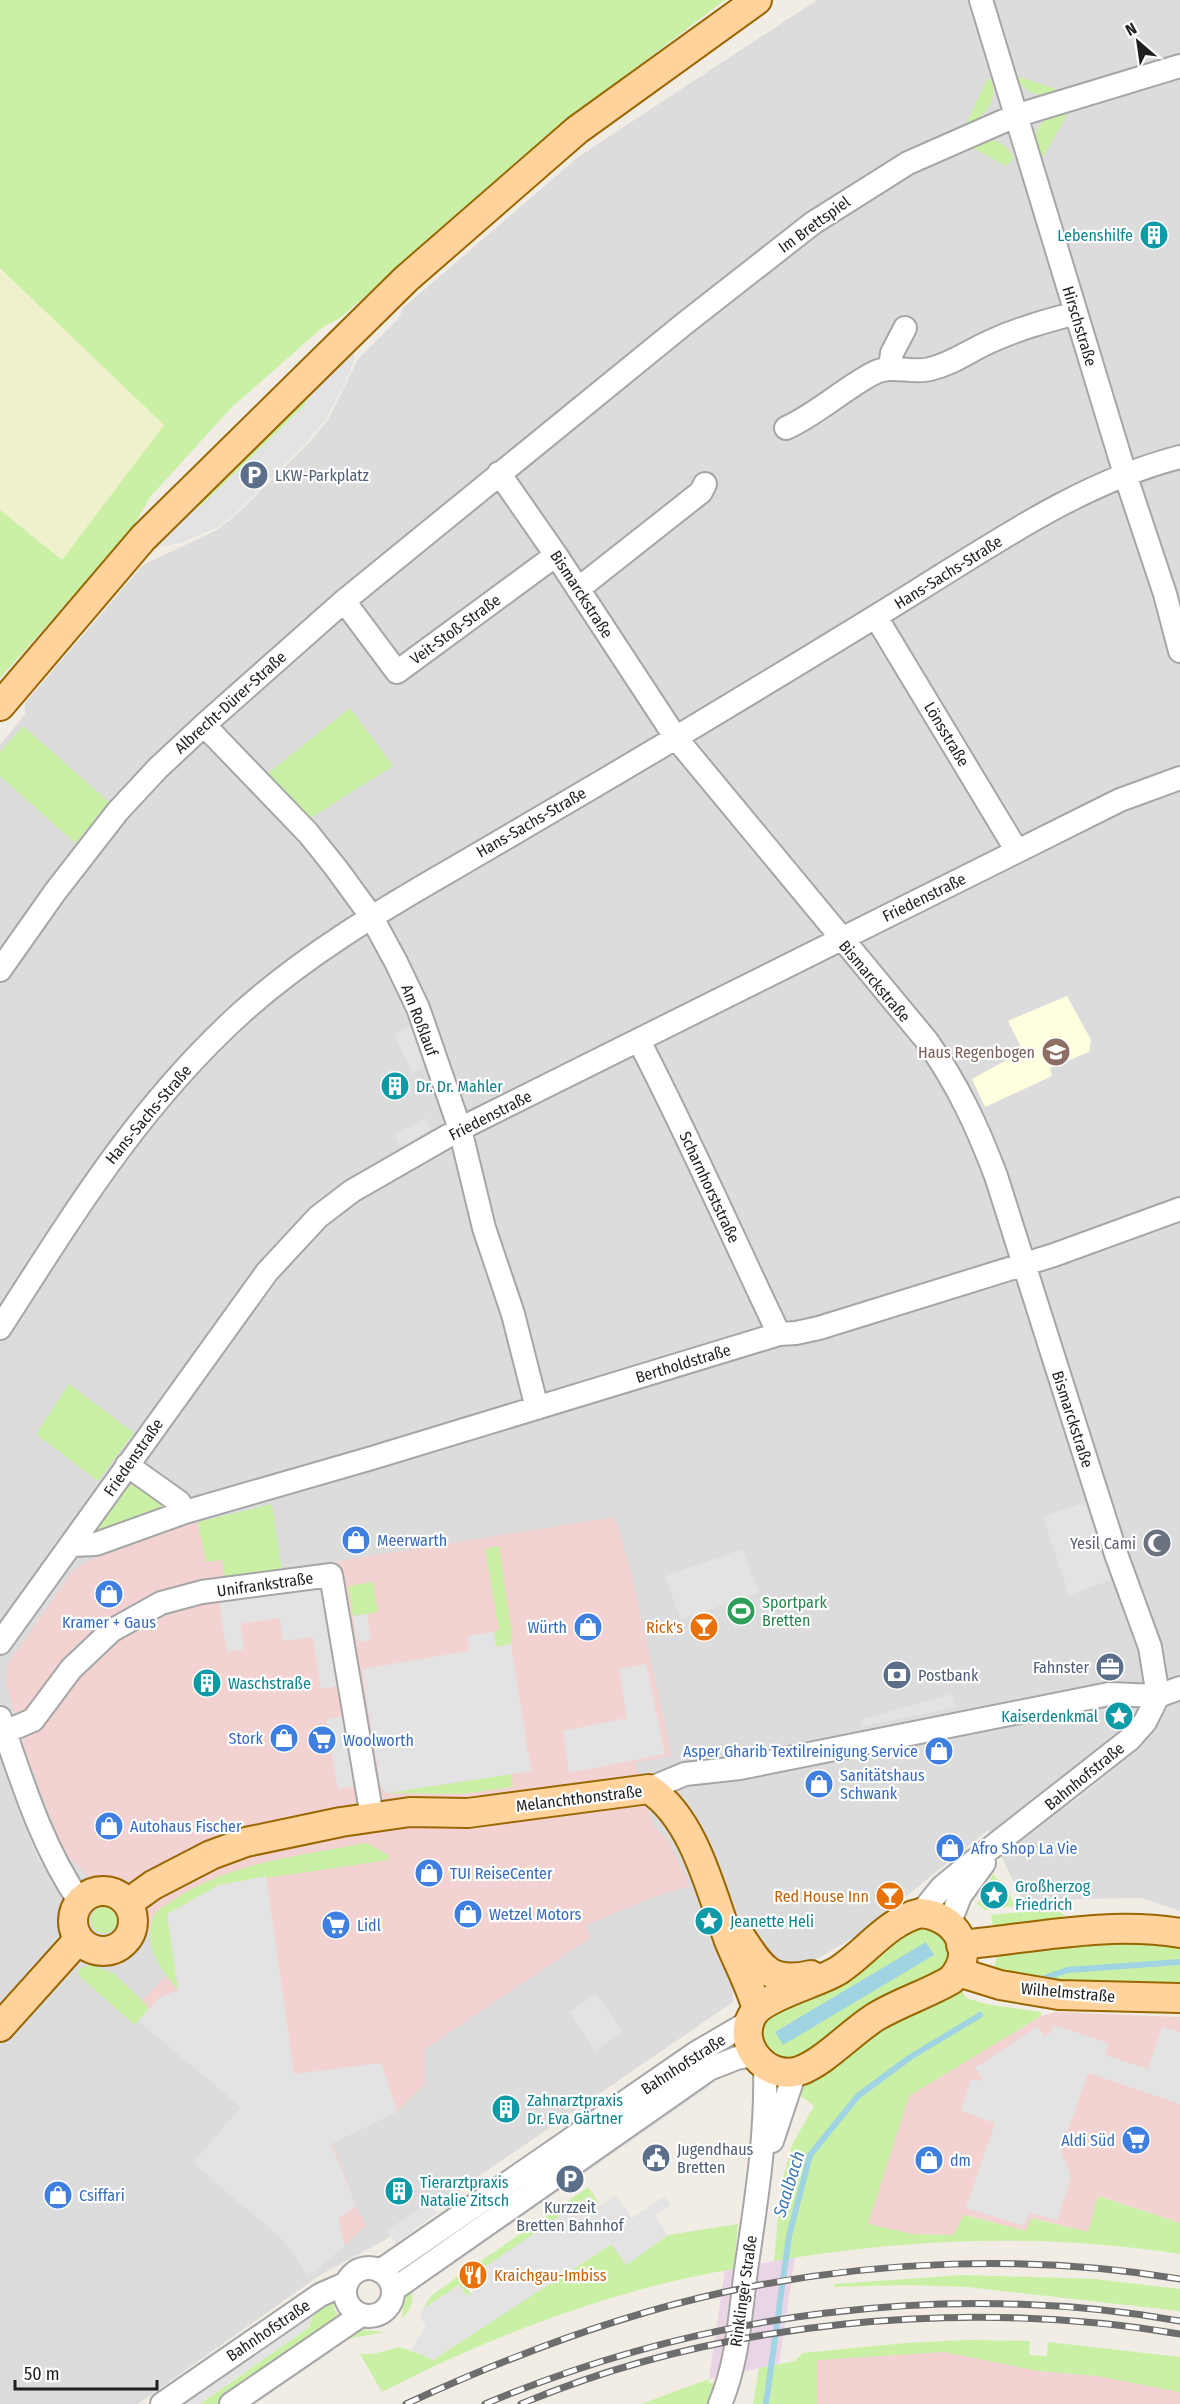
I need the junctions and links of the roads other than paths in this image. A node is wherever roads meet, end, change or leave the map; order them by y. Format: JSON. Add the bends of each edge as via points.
{"nodes":[{"id":1,"x":757,"y":0,"type":"edge"},
{"id":2,"x":981,"y":0,"type":"edge"},
{"id":3,"x":1180,"y":66,"type":"edge"},
{"id":4,"x":1015,"y":116,"type":"junction"},
{"id":5,"x":1076,"y":313,"type":"junction"},
{"id":6,"x":905,"y":328,"type":"dead end"},
{"id":7,"x":890,"y":367,"type":"junction"},
{"id":8,"x":786,"y":428,"type":"dead end"},
{"id":9,"x":1180,"y":457,"type":"edge"},
{"id":10,"x":499,"y":473,"type":"junction"},
{"id":11,"x":1125,"y":474,"type":"junction"},
{"id":12,"x":705,"y":484,"type":"dead end"},
{"id":13,"x":556,"y":555,"type":"junction"},
{"id":14,"x":578,"y":589,"type":"junction"},
{"id":15,"x":344,"y":600,"type":"junction"},
{"id":16,"x":876,"y":617,"type":"junction"},
{"id":17,"x":1180,"y":651,"type":"edge"},
{"id":18,"x":0,"y":706,"type":"edge"},
{"id":19,"x":204,"y":725,"type":"junction"},
{"id":20,"x":676,"y":738,"type":"junction"},
{"id":21,"x":1180,"y":778,"type":"edge"},
{"id":22,"x":1017,"y":851,"type":"junction"},
{"id":23,"x":371,"y":916,"type":"junction"},
{"id":24,"x":840,"y":939,"type":"junction"},
{"id":25,"x":0,"y":969,"type":"edge"},
{"id":26,"x":639,"y":1041,"type":"junction"},
{"id":27,"x":460,"y":1129,"type":"junction"},
{"id":28,"x":1180,"y":1209,"type":"edge"},
{"id":29,"x":1024,"y":1265,"type":"junction"},
{"id":30,"x":0,"y":1328,"type":"edge"},
{"id":31,"x":779,"y":1334,"type":"junction"},
{"id":32,"x":537,"y":1408,"type":"junction"},
{"id":33,"x":127,"y":1465,"type":"junction"},
{"id":34,"x":184,"y":1512,"type":"junction"},
{"id":35,"x":71,"y":1545,"type":"junction"},
{"id":36,"x":0,"y":1643,"type":"edge"},
{"id":37,"x":1180,"y":1688,"type":"edge"},
{"id":38,"x":1158,"y":1696,"type":"junction"},
{"id":39,"x":2,"y":1728,"type":"edge"},
{"id":40,"x":649,"y":1789,"type":"junction"},
{"id":41,"x":372,"y":1817,"type":"junction"},
{"id":42,"x":997,"y":1845,"type":"junction"},
{"id":43,"x":80,"y":1902,"type":"junction"},
{"id":44,"x":128,"y":1903,"type":"junction"},
{"id":45,"x":921,"y":1913,"type":"junction"},
{"id":46,"x":724,"y":1919,"type":"junction"},
{"id":47,"x":1180,"y":1933,"type":"edge"},
{"id":48,"x":79,"y":1939,"type":"junction"},
{"id":49,"x":956,"y":1947,"type":"junction"},
{"id":50,"x":838,"y":1971,"type":"junction"},
{"id":51,"x":1180,"y":1998,"type":"edge"},
{"id":52,"x":753,"y":2015,"type":"junction"},
{"id":53,"x":0,"y":2027,"type":"edge"},
{"id":54,"x":760,"y":2060,"type":"junction"},
{"id":55,"x":795,"y":2072,"type":"junction"},
{"id":56,"x":760,"y":2177,"type":"junction"},
{"id":57,"x":380,"y":2271,"type":"junction"},
{"id":58,"x":347,"y":2283,"type":"junction"},
{"id":59,"x":393,"y":2290,"type":"junction"},
{"id":60,"x":362,"y":2315,"type":"junction"},
{"id":61,"x":162,"y":2404,"type":"edge"},
{"id":62,"x":231,"y":2404,"type":"edge"},
{"id":63,"x":720,"y":2404,"type":"edge"}],
"edges":[{"from":1,"to":18,"type":"main road","via":[[577,130],[406,279],[143,538]]},
{"from":2,"to":4,"type":"street","name":"Hirschstraße"},
{"from":3,"to":4,"type":"street","name":"Im Brettspiel"},
{"from":4,"to":5,"type":"street","name":"Hirschstraße"},
{"from":4,"to":10,"type":"street","name":"Im Brettspiel","via":[[908,163],[813,223]]},
{"from":5,"to":7,"type":"street","via":[[1009,333],[928,370]]},
{"from":5,"to":11,"type":"street","name":"Hirschstraße"},
{"from":6,"to":7,"type":"street","via":[[892,353]]},
{"from":7,"to":8,"type":"street","via":[[873,373]]},
{"from":9,"to":11,"type":"street","name":"Hans-Sachs-Straße"},
{"from":10,"to":13,"type":"street","name":"Bismarckstraße"},
{"from":10,"to":15,"type":"street","name":"Albrecht-Dürer-Straße"},
{"from":11,"to":16,"type":"street","name":"Hans-Sachs-Straße","via":[[1017,530]]},
{"from":11,"to":17,"type":"street","name":"Hirschstraße"},
{"from":12,"to":14,"type":"street","via":[[701,492]]},
{"from":13,"to":14,"type":"street","name":"Bismarckstraße"},
{"from":13,"to":15,"type":"street","name":"Veit-Stoß-Straße","via":[[397,672]]},
{"from":14,"to":20,"type":"street","name":"Bismarckstraße"},
{"from":15,"to":19,"type":"street","name":"Albrecht-Dürer-Straße"},
{"from":16,"to":20,"type":"street","name":"Hans-Sachs-Straße"},
{"from":16,"to":22,"type":"street","name":"Lönsstraße"},
{"from":19,"to":23,"type":"street","name":"Am Roßlauf","via":[[308,833]]},
{"from":19,"to":25,"type":"street","name":"Albrecht-Dürer-Straße","via":[[118,811]]},
{"from":20,"to":23,"type":"street","name":"Hans-Sachs-Straße"},
{"from":20,"to":24,"type":"street","name":"Bismarckstraße"},
{"from":21,"to":22,"type":"street","name":"Friedenstraße","via":[[1120,800]]},
{"from":22,"to":24,"type":"street","name":"Friedenstraße"},
{"from":23,"to":27,"type":"street","name":"Am Roßlauf","via":[[418,1008]]},
{"from":23,"to":30,"type":"street","name":"Hans-Sachs-Straße","via":[[244,1010],[199,1053],[106,1164]]},
{"from":24,"to":26,"type":"street","name":"Friedenstraße"},
{"from":24,"to":29,"type":"street","name":"Bismarckstraße","via":[[927,1041],[952,1077],[978,1129]]},
{"from":26,"to":27,"type":"street","name":"Friedenstraße"},
{"from":26,"to":31,"type":"street","name":"Scharnhorststraße"},
{"from":27,"to":32,"type":"street","name":"Am Roßlauf","via":[[484,1228],[513,1314]]},
{"from":27,"to":33,"type":"street","name":"Friedenstraße","via":[[360,1186],[318,1217],[267,1272]]},
{"from":28,"to":29,"type":"street","name":"Bertholdstraße"},
{"from":29,"to":31,"type":"street","name":"Bertholdstraße","via":[[819,1328]]},
{"from":29,"to":38,"type":"street","name":"Bismarckstraße","via":[[1116,1554],[1150,1647]]},
{"from":31,"to":32,"type":"street","name":"Bertholdstraße"},
{"from":32,"to":34,"type":"street","name":"Bertholdstraße"},
{"from":33,"to":34,"type":"street","via":[[179,1502]]},
{"from":33,"to":35,"type":"street","name":"Friedenstraße"},
{"from":34,"to":35,"type":"street","name":"Bertholdstraße","via":[[96,1544]]},
{"from":35,"to":36,"type":"street","name":"Friedenstraße"},
{"from":37,"to":38,"type":"street","name":"Melanchthonstraße"},
{"from":38,"to":40,"type":"street","name":"Melanchthonstraße","via":[[1109,1694],[740,1768],[685,1774]]},
{"from":38,"to":42,"type":"street","name":"Bahnhofstraße","via":[[1130,1739]]},
{"from":39,"to":41,"type":"street","name":"Unifrankstraße","via":[[33,1720],[71,1669],[111,1631],[161,1603],[202,1592],[331,1575]]},
{"from":39,"to":43,"type":"street","via":[[60,1873]]},
{"from":40,"to":41,"type":"main road","name":"Melanchthonstraße","via":[[468,1813],[410,1812]]},
{"from":40,"to":46,"type":"main road","via":[[666,1800],[679,1818]]},
{"from":41,"to":44,"type":"main road","name":"Melanchthonstraße","via":[[246,1842],[172,1875]]},
{"from":42,"to":45,"type":"street","name":"Bahnhofstraße","via":[[942,1887]]},
{"from":42,"to":49,"type":"street","name":"Bahnhofstraße","via":[[960,1896]]},
{"from":43,"to":44,"type":"main road","via":[[95,1891],[104,1891],[114,1892]]},
{"from":43,"to":48,"type":"main road","via":[[73,1920]]},
{"from":44,"to":48,"type":"main road","via":[[133,1912],[132,1932],[118,1947],[93,1949]]},
{"from":45,"to":49,"type":"main road","name":"Wilhelmstraße","via":[[938,1916]]},
{"from":45,"to":50,"type":"main road","via":[[895,1924]]},
{"from":46,"to":50,"type":"main road","via":[[772,1976],[792,1979]]},
{"from":46,"to":52,"type":"main road"},
{"from":47,"to":49,"type":"main road","via":[[1116,1928]]},
{"from":48,"to":53,"type":"main road"},
{"from":49,"to":51,"type":"main road","name":"Wilhelmstraße","via":[[1000,1985],[1059,1995]]},
{"from":49,"to":55,"type":"main road","via":[[942,1985],[876,2017]]},
{"from":50,"to":52,"type":"main road","via":[[773,1998]]},
{"from":52,"to":54,"type":"main road","via":[[748,2041]]},
{"from":52,"to":57,"type":"street","name":"Bahnhofstraße"},
{"from":54,"to":55,"type":"main road","via":[[779,2072]]},
{"from":54,"to":56,"type":"street","name":"Rinklinger Straße","via":[[765,2126]]},
{"from":54,"to":59,"type":"street","name":"Bahnhofstraße","via":[[737,2058],[710,2069]]},
{"from":55,"to":56,"type":"street","name":"Rinklinger Straße"},
{"from":56,"to":63,"type":"street","name":"Rinklinger Straße","via":[[733,2365]]},
{"from":57,"to":58,"type":"street","via":[[365,2269],[351,2276]]},
{"from":57,"to":59,"type":"street"},
{"from":58,"to":60,"type":"street","via":[[346,2298],[354,2311]]},
{"from":58,"to":61,"type":"street","name":"Bahnhofstraße","via":[[320,2295]]},
{"from":59,"to":60,"type":"street","via":[[390,2305],[384,2311]]},
{"from":60,"to":62,"type":"street"}]}
